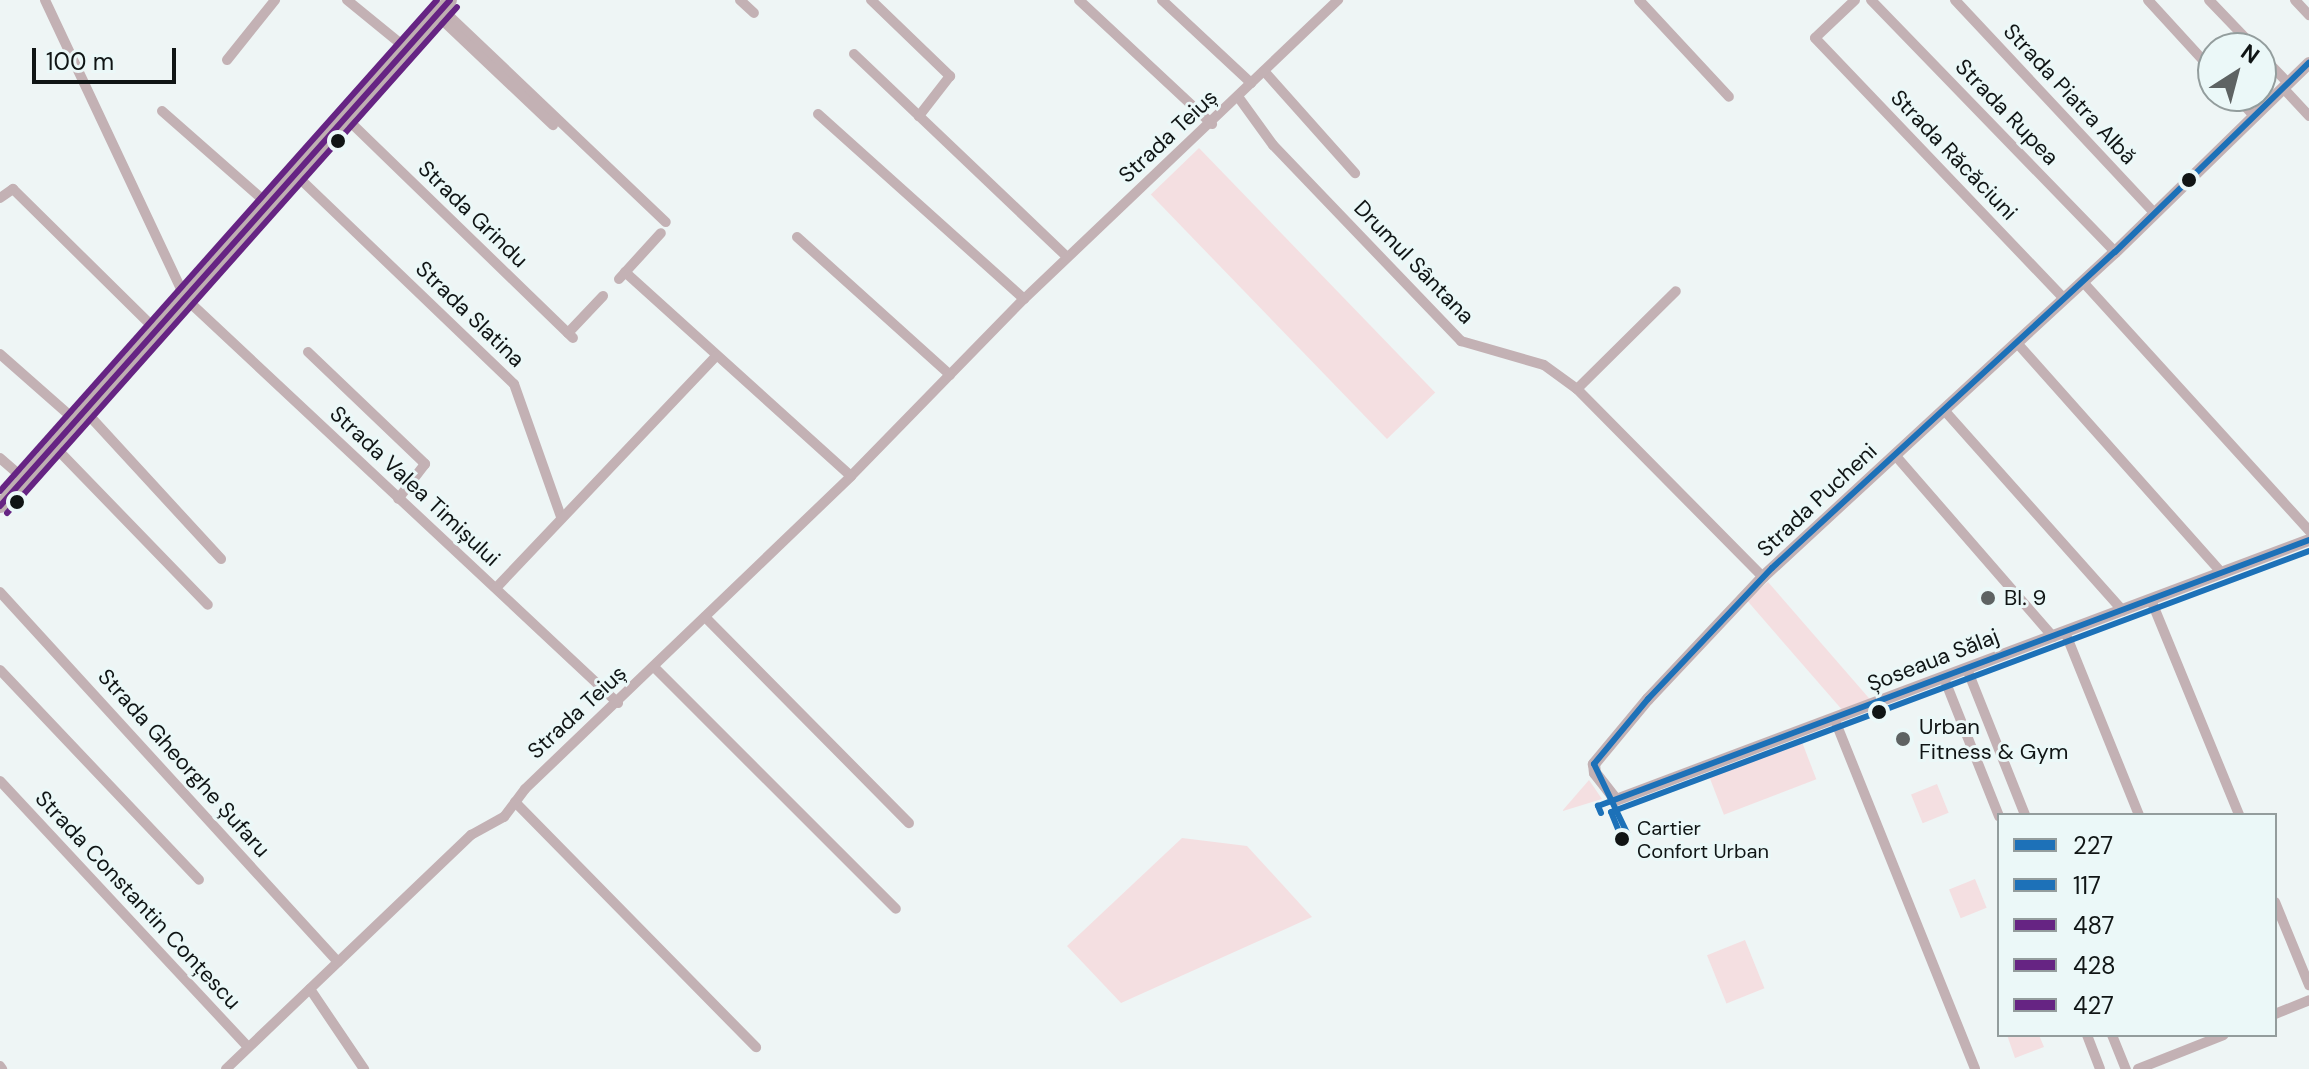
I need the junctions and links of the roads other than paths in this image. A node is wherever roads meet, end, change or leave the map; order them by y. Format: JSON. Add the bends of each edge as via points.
{"nodes":[{"id":1,"x":45,"y":0,"type":"edge"},
{"id":2,"x":275,"y":0,"type":"edge"},
{"id":3,"x":347,"y":0,"type":"edge"},
{"id":4,"x":740,"y":0,"type":"edge"},
{"id":5,"x":871,"y":0,"type":"edge"},
{"id":6,"x":1079,"y":0,"type":"edge"},
{"id":7,"x":1162,"y":0,"type":"edge"},
{"id":8,"x":1338,"y":0,"type":"edge"},
{"id":9,"x":1639,"y":0,"type":"edge"},
{"id":10,"x":1855,"y":0,"type":"edge"},
{"id":11,"x":1871,"y":0,"type":"edge"},
{"id":12,"x":1955,"y":0,"type":"edge"},
{"id":13,"x":2148,"y":0,"type":"edge"},
{"id":14,"x":2209,"y":0,"type":"edge"},
{"id":15,"x":2295,"y":0,"type":"edge"},
{"id":16,"x":446,"y":5,"type":"edge"},
{"id":17,"x":754,"y":13,"type":"dead end"},
{"id":18,"x":2309,"y":15,"type":"edge"},
{"id":19,"x":2240,"y":32,"type":"edge"},
{"id":20,"x":407,"y":49,"type":"junction"},
{"id":21,"x":854,"y":54,"type":"dead end"},
{"id":22,"x":2197,"y":54,"type":"edge"},
{"id":23,"x":227,"y":60,"type":"dead end"},
{"id":24,"x":2309,"y":63,"type":"edge"},
{"id":25,"x":1264,"y":71,"type":"junction"},
{"id":26,"x":2277,"y":75,"type":"edge"},
{"id":27,"x":1251,"y":83,"type":"junction"},
{"id":28,"x":2286,"y":86,"type":"junction"},
{"id":29,"x":1729,"y":97,"type":"dead end"},
{"id":30,"x":1239,"y":98,"type":"junction"},
{"id":31,"x":162,"y":111,"type":"dead end"},
{"id":32,"x":2250,"y":112,"type":"edge"},
{"id":33,"x":818,"y":114,"type":"dead end"},
{"id":34,"x":919,"y":116,"type":"junction"},
{"id":35,"x":2309,"y":116,"type":"edge"},
{"id":36,"x":2255,"y":117,"type":"junction"},
{"id":37,"x":346,"y":118,"type":"junction"},
{"id":38,"x":1212,"y":124,"type":"junction"},
{"id":39,"x":553,"y":125,"type":"dead end"},
{"id":40,"x":1355,"y":173,"type":"dead end"},
{"id":41,"x":296,"y":175,"type":"junction"},
{"id":42,"x":0,"y":198,"type":"edge"},
{"id":43,"x":269,"y":205,"type":"junction"},
{"id":44,"x":2155,"y":214,"type":"junction"},
{"id":45,"x":797,"y":237,"type":"dead end"},
{"id":46,"x":2115,"y":252,"type":"junction"},
{"id":47,"x":1067,"y":257,"type":"junction"},
{"id":48,"x":2083,"y":282,"type":"junction"},
{"id":49,"x":1676,"y":291,"type":"dead end"},
{"id":50,"x":603,"y":296,"type":"dead end"},
{"id":51,"x":185,"y":298,"type":"junction"},
{"id":52,"x":1024,"y":299,"type":"junction"},
{"id":53,"x":2064,"y":299,"type":"junction"},
{"id":54,"x":156,"y":330,"type":"junction"},
{"id":55,"x":2017,"y":343,"type":"junction"},
{"id":56,"x":308,"y":352,"type":"dead end"},
{"id":57,"x":0,"y":354,"type":"edge"},
{"id":58,"x":716,"y":356,"type":"junction"},
{"id":59,"x":950,"y":375,"type":"junction"},
{"id":60,"x":1577,"y":389,"type":"junction"},
{"id":61,"x":1944,"y":410,"type":"junction"},
{"id":62,"x":80,"y":416,"type":"junction"},
{"id":63,"x":54,"y":446,"type":"junction"},
{"id":64,"x":1895,"y":455,"type":"junction"},
{"id":65,"x":0,"y":458,"type":"edge"},
{"id":66,"x":851,"y":476,"type":"junction"},
{"id":67,"x":24,"y":479,"type":"junction"},
{"id":68,"x":398,"y":499,"type":"junction"},
{"id":69,"x":0,"y":506,"type":"edge"},
{"id":70,"x":561,"y":517,"type":"junction"},
{"id":71,"x":2309,"y":530,"type":"edge"},
{"id":72,"x":2309,"y":540,"type":"edge"},
{"id":73,"x":221,"y":559,"type":"dead end"},
{"id":74,"x":2222,"y":573,"type":"junction"},
{"id":75,"x":1763,"y":577,"type":"junction"},
{"id":76,"x":496,"y":588,"type":"junction"},
{"id":77,"x":0,"y":592,"type":"edge"},
{"id":78,"x":2151,"y":600,"type":"junction"},
{"id":79,"x":208,"y":605,"type":"dead end"},
{"id":80,"x":2123,"y":611,"type":"junction"},
{"id":81,"x":705,"y":617,"type":"junction"},
{"id":82,"x":2059,"y":635,"type":"junction"},
{"id":83,"x":654,"y":667,"type":"junction"},
{"id":84,"x":1967,"y":669,"type":"junction"},
{"id":85,"x":0,"y":670,"type":"edge"},
{"id":86,"x":1944,"y":678,"type":"junction"},
{"id":87,"x":618,"y":703,"type":"junction"},
{"id":88,"x":1834,"y":718,"type":"junction"},
{"id":89,"x":0,"y":781,"type":"edge"},
{"id":90,"x":1616,"y":800,"type":"joint"},
{"id":91,"x":515,"y":802,"type":"junction"},
{"id":92,"x":1998,"y":813,"type":"edge"},
{"id":93,"x":2024,"y":813,"type":"edge"},
{"id":94,"x":2138,"y":813,"type":"edge"},
{"id":95,"x":2238,"y":813,"type":"edge"},
{"id":96,"x":909,"y":823,"type":"dead end"},
{"id":97,"x":199,"y":880,"type":"dead end"},
{"id":98,"x":2277,"y":907,"type":"edge"},
{"id":99,"x":896,"y":909,"type":"dead end"},
{"id":100,"x":338,"y":962,"type":"junction"},
{"id":101,"x":2309,"y":985,"type":"edge"},
{"id":102,"x":310,"y":989,"type":"junction"},
{"id":103,"x":2309,"y":1000,"type":"edge"},
{"id":104,"x":2277,"y":1013,"type":"edge"},
{"id":105,"x":2088,"y":1037,"type":"edge"},
{"id":106,"x":2113,"y":1037,"type":"edge"},
{"id":107,"x":2219,"y":1037,"type":"edge"},
{"id":108,"x":247,"y":1046,"type":"junction"},
{"id":109,"x":756,"y":1047,"type":"dead end"},
{"id":110,"x":226,"y":1069,"type":"edge"},
{"id":111,"x":364,"y":1069,"type":"edge"},
{"id":112,"x":1975,"y":1069,"type":"edge"},
{"id":113,"x":2100,"y":1069,"type":"edge"},
{"id":114,"x":2126,"y":1069,"type":"edge"},
{"id":115,"x":2138,"y":1069,"type":"edge"}],
"edges":[{"from":1,"to":51,"type":"street"},
{"from":2,"to":23,"type":"street"},
{"from":3,"to":20,"type":"street"},
{"from":4,"to":17,"type":"street"},
{"from":5,"to":34,"type":"street","via":[[951,79]]},
{"from":6,"to":38,"type":"street"},
{"from":7,"to":27,"type":"street"},
{"from":8,"to":25,"type":"street","name":"Strada Teiuș"},
{"from":9,"to":29,"type":"street"},
{"from":10,"to":53,"type":"street","name":"Strada Răcăciuni","via":[[1815,38]]},
{"from":11,"to":46,"type":"street","name":"Strada Rupea"},
{"from":12,"to":44,"type":"street","name":"Strada Piatra Albă"},
{"from":13,"to":22,"type":"street"},
{"from":14,"to":19,"type":"street"},
{"from":15,"to":18,"type":"street"},
{"from":16,"to":20,"type":"main road"},
{"from":16,"to":39,"type":"street"},
{"from":16,"to":58,"type":"street","via":[[663,228],[622,275]]},
{"from":20,"to":37,"type":"main road"},
{"from":21,"to":34,"type":"street"},
{"from":24,"to":28,"type":"street","name":"Strada Pucheni"},
{"from":25,"to":27,"type":"street","name":"Strada Teiuș"},
{"from":25,"to":40,"type":"street"},
{"from":26,"to":28,"type":"street"},
{"from":27,"to":30,"type":"street","name":"Strada Teiuș"},
{"from":28,"to":35,"type":"street"},
{"from":28,"to":36,"type":"street","name":"Strada Pucheni"},
{"from":30,"to":38,"type":"street","name":"Strada Teiuș"},
{"from":30,"to":60,"type":"street","name":"Drumul Sântana","via":[[1273,145],[1461,341],[1544,365]]},
{"from":31,"to":43,"type":"street"},
{"from":32,"to":36,"type":"street"},
{"from":33,"to":52,"type":"street"},
{"from":34,"to":47,"type":"street"},
{"from":36,"to":44,"type":"street","name":"Strada Pucheni"},
{"from":37,"to":41,"type":"main road"},
{"from":37,"to":50,"type":"street","name":"Strada Grindu","via":[[570,335]]},
{"from":38,"to":47,"type":"street","name":"Strada Teiuș"},
{"from":41,"to":43,"type":"main road"},
{"from":41,"to":70,"type":"street","name":"Strada Slatina","via":[[514,384]]},
{"from":42,"to":54,"type":"street","via":[[13,189]]},
{"from":43,"to":51,"type":"main road"},
{"from":44,"to":46,"type":"street","name":"Strada Pucheni"},
{"from":45,"to":59,"type":"street"},
{"from":46,"to":48,"type":"street","name":"Strada Pucheni"},
{"from":47,"to":52,"type":"street","name":"Strada Teiuș"},
{"from":48,"to":53,"type":"street","name":"Strada Pucheni"},
{"from":48,"to":71,"type":"street"},
{"from":49,"to":60,"type":"street"},
{"from":51,"to":54,"type":"main road"},
{"from":51,"to":68,"type":"street","name":"Strada Valea Timișului"},
{"from":52,"to":59,"type":"street","name":"Strada Teiuș"},
{"from":53,"to":55,"type":"street","name":"Strada Pucheni"},
{"from":54,"to":62,"type":"main road"},
{"from":55,"to":61,"type":"street","name":"Strada Pucheni"},
{"from":55,"to":74,"type":"street"},
{"from":56,"to":68,"type":"street","via":[[425,464]]},
{"from":57,"to":62,"type":"street"},
{"from":58,"to":66,"type":"street"},
{"from":58,"to":70,"type":"street"},
{"from":59,"to":66,"type":"street","name":"Strada Teiuș"},
{"from":60,"to":75,"type":"street","name":"Drumul Sântana"},
{"from":61,"to":64,"type":"street","name":"Strada Pucheni"},
{"from":61,"to":80,"type":"street"},
{"from":62,"to":63,"type":"main road"},
{"from":62,"to":73,"type":"street"},
{"from":63,"to":67,"type":"main road"},
{"from":63,"to":79,"type":"street"},
{"from":64,"to":75,"type":"street","name":"Strada Pucheni"},
{"from":64,"to":82,"type":"street"},
{"from":65,"to":67,"type":"street"},
{"from":66,"to":81,"type":"street","name":"Strada Teiuș"},
{"from":67,"to":69,"type":"main road"},
{"from":68,"to":76,"type":"street","name":"Strada Valea Timișului"},
{"from":70,"to":76,"type":"street"},
{"from":72,"to":74,"type":"street","name":"Șoseaua Sălaj"},
{"from":74,"to":78,"type":"street","name":"Șoseaua Sălaj"},
{"from":75,"to":90,"type":"street","name":"Strada Pucheni","via":[[1594,764],[1597,779]]},
{"from":76,"to":87,"type":"street","name":"Strada Valea Timișului"},
{"from":77,"to":100,"type":"street","name":"Strada Gheorghe Șufaru"},
{"from":78,"to":80,"type":"street","name":"Șoseaua Sălaj"},
{"from":78,"to":95,"type":"street"},
{"from":80,"to":82,"type":"street","name":"Șoseaua Sălaj"},
{"from":81,"to":83,"type":"street","name":"Strada Teiuș"},
{"from":81,"to":96,"type":"street"},
{"from":82,"to":84,"type":"street","name":"Șoseaua Sălaj"},
{"from":82,"to":94,"type":"street"},
{"from":83,"to":87,"type":"street","name":"Strada Teiuș"},
{"from":83,"to":99,"type":"street"},
{"from":84,"to":86,"type":"street","name":"Șoseaua Sălaj"},
{"from":84,"to":93,"type":"street"},
{"from":85,"to":97,"type":"street"},
{"from":86,"to":88,"type":"street","name":"Șoseaua Sălaj"},
{"from":86,"to":92,"type":"street"},
{"from":87,"to":91,"type":"street","name":"Strada Teiuș"},
{"from":88,"to":90,"type":"street","name":"Șoseaua Sălaj"},
{"from":88,"to":112,"type":"street"},
{"from":89,"to":108,"type":"street","name":"Strada Constantin Conțescu"},
{"from":91,"to":100,"type":"street","name":"Strada Teiuș","via":[[501,820],[464,842]]},
{"from":91,"to":109,"type":"street"},
{"from":98,"to":101,"type":"street"},
{"from":100,"to":102,"type":"street","name":"Strada Teiuș"},
{"from":102,"to":108,"type":"street","name":"Strada Teiuș"},
{"from":102,"to":111,"type":"street"},
{"from":103,"to":104,"type":"street"},
{"from":105,"to":113,"type":"street"},
{"from":106,"to":114,"type":"street"},
{"from":107,"to":115,"type":"street"},
{"from":108,"to":110,"type":"street","name":"Strada Teiuș"}]}
